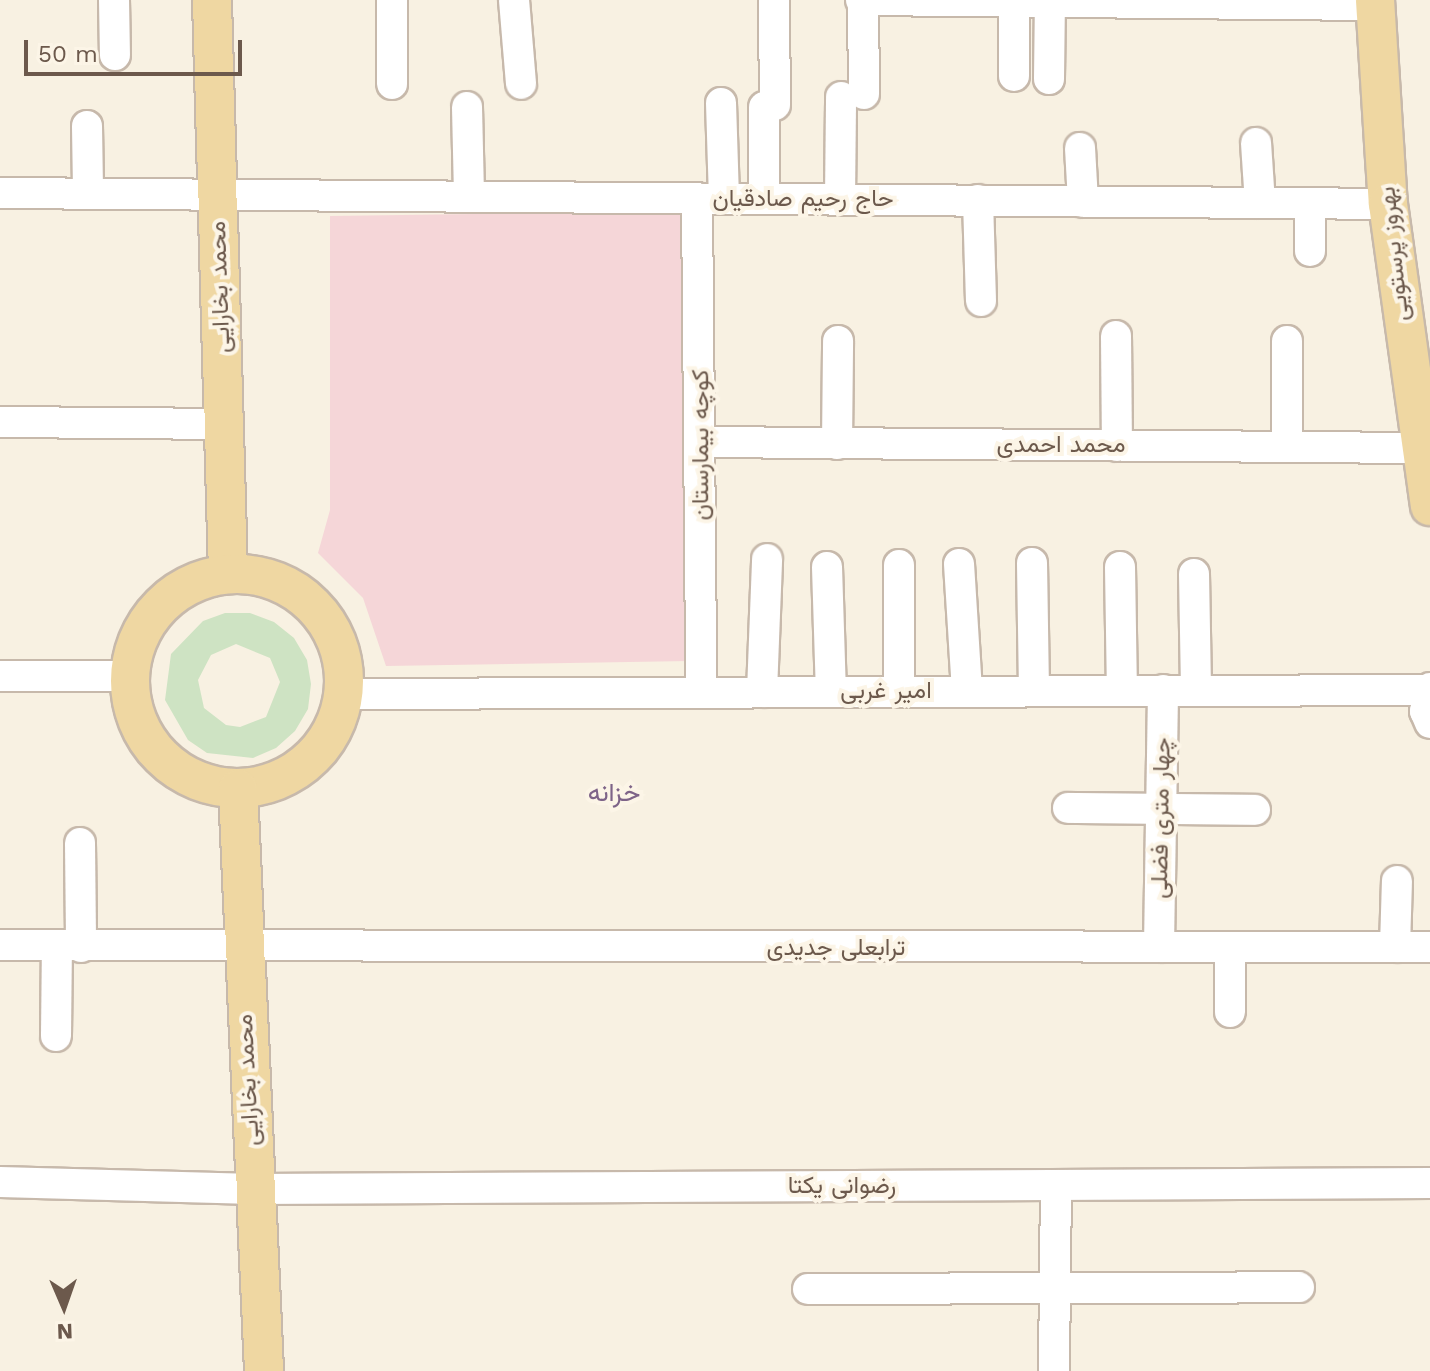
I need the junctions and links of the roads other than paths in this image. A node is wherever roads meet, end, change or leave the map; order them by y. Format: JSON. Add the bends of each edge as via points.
{"nodes":[{"id":1,"x":114,"y":0,"type":"edge"},
{"id":2,"x":212,"y":0,"type":"edge"},
{"id":3,"x":392,"y":0,"type":"edge"},
{"id":4,"x":514,"y":0,"type":"edge"},
{"id":5,"x":774,"y":0,"type":"edge"},
{"id":6,"x":862,"y":0,"type":"edge"},
{"id":7,"x":915,"y":0,"type":"edge"},
{"id":8,"x":972,"y":1,"type":"edge"},
{"id":9,"x":1032,"y":1,"type":"edge"},
{"id":10,"x":1096,"y":1,"type":"edge"},
{"id":11,"x":1162,"y":1,"type":"edge"},
{"id":12,"x":1220,"y":2,"type":"edge"},
{"id":13,"x":1375,"y":2,"type":"edge"},
{"id":14,"x":115,"y":55,"type":"dead end"},
{"id":15,"x":1014,"y":76,"type":"dead end"},
{"id":16,"x":1049,"y":79,"type":"dead end"},
{"id":17,"x":392,"y":84,"type":"dead end"},
{"id":18,"x":521,"y":84,"type":"dead end"},
{"id":19,"x":721,"y":103,"type":"dead end"},
{"id":20,"x":467,"y":107,"type":"dead end"},
{"id":21,"x":87,"y":126,"type":"dead end"},
{"id":22,"x":1256,"y":143,"type":"dead end"},
{"id":23,"x":1080,"y":148,"type":"dead end"},
{"id":24,"x":0,"y":193,"type":"edge"},
{"id":25,"x":88,"y":193,"type":"junction"},
{"id":26,"x":217,"y":194,"type":"junction"},
{"id":27,"x":469,"y":196,"type":"junction"},
{"id":28,"x":710,"y":198,"type":"junction"},
{"id":29,"x":764,"y":199,"type":"junction"},
{"id":30,"x":840,"y":199,"type":"junction"},
{"id":31,"x":978,"y":200,"type":"junction"},
{"id":32,"x":1083,"y":202,"type":"junction"},
{"id":33,"x":1260,"y":203,"type":"junction"},
{"id":34,"x":1310,"y":203,"type":"junction"},
{"id":35,"x":1388,"y":204,"type":"junction"},
{"id":36,"x":1310,"y":251,"type":"dead end"},
{"id":37,"x":981,"y":301,"type":"dead end"},
{"id":38,"x":1116,"y":336,"type":"dead end"},
{"id":39,"x":838,"y":341,"type":"dead end"},
{"id":40,"x":1287,"y":341,"type":"dead end"},
{"id":41,"x":1417,"y":344,"type":"edge"},
{"id":42,"x":0,"y":422,"type":"edge"},
{"id":43,"x":224,"y":424,"type":"junction"},
{"id":44,"x":702,"y":442,"type":"junction"},
{"id":45,"x":837,"y":444,"type":"junction"},
{"id":46,"x":1117,"y":446,"type":"junction"},
{"id":47,"x":1287,"y":447,"type":"junction"},
{"id":48,"x":1421,"y":448,"type":"junction"},
{"id":49,"x":1430,"y":506,"type":"edge"},
{"id":50,"x":767,"y":559,"type":"dead end"},
{"id":51,"x":1032,"y":563,"type":"dead end"},
{"id":52,"x":959,"y":564,"type":"dead end"},
{"id":53,"x":899,"y":565,"type":"dead end"},
{"id":54,"x":827,"y":567,"type":"dead end"},
{"id":55,"x":1120,"y":567,"type":"dead end"},
{"id":56,"x":228,"y":573,"type":"junction"},
{"id":57,"x":1194,"y":574,"type":"dead end"},
{"id":58,"x":0,"y":676,"type":"edge"},
{"id":59,"x":128,"y":676,"type":"junction"},
{"id":60,"x":1429,"y":689,"type":"edge"},
{"id":61,"x":1034,"y":690,"type":"junction"},
{"id":62,"x":1122,"y":690,"type":"junction"},
{"id":63,"x":1163,"y":690,"type":"junction"},
{"id":64,"x":1196,"y":690,"type":"junction"},
{"id":65,"x":831,"y":691,"type":"junction"},
{"id":66,"x":899,"y":691,"type":"junction"},
{"id":67,"x":967,"y":691,"type":"junction"},
{"id":68,"x":701,"y":692,"type":"junction"},
{"id":69,"x":762,"y":692,"type":"junction"},
{"id":70,"x":345,"y":694,"type":"junction"},
{"id":71,"x":1430,"y":723,"type":"edge"},
{"id":72,"x":238,"y":789,"type":"junction"},
{"id":73,"x":1068,"y":808,"type":"dead end"},
{"id":74,"x":1161,"y":809,"type":"junction"},
{"id":75,"x":1255,"y":810,"type":"dead end"},
{"id":76,"x":80,"y":843,"type":"dead end"},
{"id":77,"x":1397,"y":881,"type":"dead end"},
{"id":78,"x":0,"y":945,"type":"edge"},
{"id":79,"x":69,"y":947,"type":"junction"},
{"id":80,"x":1159,"y":947,"type":"junction"},
{"id":81,"x":1230,"y":947,"type":"junction"},
{"id":82,"x":1395,"y":947,"type":"junction"},
{"id":83,"x":1430,"y":947,"type":"edge"},
{"id":84,"x":241,"y":949,"type":"junction"},
{"id":85,"x":1230,"y":1012,"type":"dead end"},
{"id":86,"x":56,"y":1036,"type":"dead end"},
{"id":87,"x":0,"y":1182,"type":"edge"},
{"id":88,"x":1430,"y":1183,"type":"edge"},
{"id":89,"x":1056,"y":1185,"type":"junction"},
{"id":90,"x":254,"y":1189,"type":"junction"},
{"id":91,"x":1299,"y":1287,"type":"dead end"},
{"id":92,"x":1055,"y":1288,"type":"junction"},
{"id":93,"x":808,"y":1289,"type":"dead end"},
{"id":94,"x":264,"y":1371,"type":"edge"},
{"id":95,"x":1054,"y":1371,"type":"edge"}],
"edges":[{"from":1,"to":14,"type":"street"},
{"from":2,"to":26,"type":"main road","name":"محمد بخارایی"},
{"from":3,"to":17,"type":"street"},
{"from":4,"to":18,"type":"street"},
{"from":5,"to":29,"type":"street"},
{"from":6,"to":7,"type":"street"},
{"from":6,"to":30,"type":"street"},
{"from":7,"to":8,"type":"street"},
{"from":8,"to":9,"type":"street"},
{"from":9,"to":10,"type":"street"},
{"from":9,"to":15,"type":"street"},
{"from":9,"to":16,"type":"street"},
{"from":10,"to":11,"type":"street"},
{"from":11,"to":12,"type":"street"},
{"from":12,"to":13,"type":"street"},
{"from":13,"to":35,"type":"main road","name":"بهروز پرستویی"},
{"from":19,"to":28,"type":"street","name":"کوچه بیمارستان"},
{"from":20,"to":27,"type":"street"},
{"from":21,"to":25,"type":"street"},
{"from":22,"to":33,"type":"street"},
{"from":23,"to":32,"type":"street"},
{"from":24,"to":25,"type":"street","name":"حاج رحیم صادقیان"},
{"from":25,"to":26,"type":"street","name":"حاج رحیم صادقیان"},
{"from":26,"to":27,"type":"street","name":"حاج رحیم صادقیان"},
{"from":26,"to":43,"type":"main road","name":"محمد بخارایی"},
{"from":27,"to":28,"type":"street","name":"حاج رحیم صادقیان"},
{"from":28,"to":29,"type":"street","name":"حاج رحیم صادقیان"},
{"from":28,"to":44,"type":"street","name":"کوچه بیمارستان"},
{"from":29,"to":30,"type":"street","name":"حاج رحیم صادقیان"},
{"from":30,"to":31,"type":"street","name":"حاج رحیم صادقیان"},
{"from":31,"to":32,"type":"street","name":"حاج رحیم صادقیان"},
{"from":31,"to":37,"type":"street"},
{"from":32,"to":33,"type":"street","name":"حاج رحیم صادقیان"},
{"from":33,"to":34,"type":"street","name":"حاج رحیم صادقیان"},
{"from":34,"to":35,"type":"street","name":"حاج رحیم صادقیان"},
{"from":34,"to":36,"type":"street"},
{"from":35,"to":41,"type":"main road","name":"بهروز پرستویی"},
{"from":38,"to":46,"type":"street"},
{"from":39,"to":45,"type":"street"},
{"from":40,"to":47,"type":"street"},
{"from":41,"to":48,"type":"main road","name":"بهروز پرستویی"},
{"from":42,"to":43,"type":"street"},
{"from":43,"to":56,"type":"main road","name":"محمد بخارایی"},
{"from":44,"to":45,"type":"street","name":"محمد احمدی"},
{"from":44,"to":68,"type":"street","name":"کوچه بیمارستان"},
{"from":45,"to":46,"type":"street","name":"محمد احمدی"},
{"from":46,"to":47,"type":"street","name":"محمد احمدی"},
{"from":47,"to":48,"type":"street","name":"محمد احمدی"},
{"from":48,"to":49,"type":"main road","name":"بهروز پرستویی"},
{"from":50,"to":69,"type":"street"},
{"from":51,"to":61,"type":"street"},
{"from":52,"to":67,"type":"street"},
{"from":53,"to":66,"type":"street"},
{"from":54,"to":65,"type":"street"},
{"from":55,"to":62,"type":"street"},
{"from":56,"to":59,"type":"main road","via":[[198,580],[149,618],[134,646]]},
{"from":56,"to":70,"type":"main road","via":[[260,576],[289,587],[315,606],[333,632],[344,662]]},
{"from":57,"to":64,"type":"street"},
{"from":58,"to":59,"type":"street"},
{"from":59,"to":72,"type":"main road","via":[[133,711],[148,743],[172,768],[204,784]]},
{"from":60,"to":64,"type":"street","name":"امیر غربی"},
{"from":60,"to":71,"type":"street","via":[[1425,711]]},
{"from":61,"to":62,"type":"street","name":"امیر غربی"},
{"from":61,"to":67,"type":"street","name":"امیر غربی"},
{"from":62,"to":63,"type":"street","name":"امیر غربی"},
{"from":63,"to":64,"type":"street","name":"امیر غربی"},
{"from":63,"to":74,"type":"street","name":"چهار متری فضلی"},
{"from":65,"to":66,"type":"street","name":"امیر غربی"},
{"from":65,"to":69,"type":"street","name":"امیر غربی"},
{"from":66,"to":67,"type":"street","name":"امیر غربی"},
{"from":68,"to":69,"type":"street","name":"امیر غربی"},
{"from":68,"to":70,"type":"street","name":"امیر غربی"},
{"from":70,"to":72,"type":"main road","via":[[337,724],[297,771],[269,785]]},
{"from":72,"to":84,"type":"main road","name":"محمد بخارایی"},
{"from":73,"to":74,"type":"street"},
{"from":74,"to":75,"type":"street"},
{"from":74,"to":80,"type":"street","name":"چهار متری فضلی"},
{"from":76,"to":79,"type":"street"},
{"from":77,"to":82,"type":"street"},
{"from":78,"to":79,"type":"street","name":"ترابعلی جدیدی"},
{"from":79,"to":84,"type":"street","name":"ترابعلی جدیدی"},
{"from":79,"to":86,"type":"street"},
{"from":80,"to":81,"type":"street","name":"ترابعلی جدیدی"},
{"from":80,"to":84,"type":"street","name":"ترابعلی جدیدی"},
{"from":81,"to":82,"type":"street","name":"ترابعلی جدیدی"},
{"from":81,"to":85,"type":"street"},
{"from":82,"to":83,"type":"street","name":"ترابعلی جدیدی"},
{"from":84,"to":90,"type":"main road","name":"محمد بخارایی"},
{"from":87,"to":90,"type":"street","name":"رضوانی یکتا"},
{"from":88,"to":89,"type":"street","name":"رضوانی یکتا"},
{"from":89,"to":90,"type":"street","name":"رضوانی یکتا"},
{"from":89,"to":92,"type":"street"},
{"from":90,"to":94,"type":"main road","name":"محمد بخارایی"},
{"from":91,"to":92,"type":"street"},
{"from":92,"to":93,"type":"street"},
{"from":92,"to":95,"type":"street"}]}
